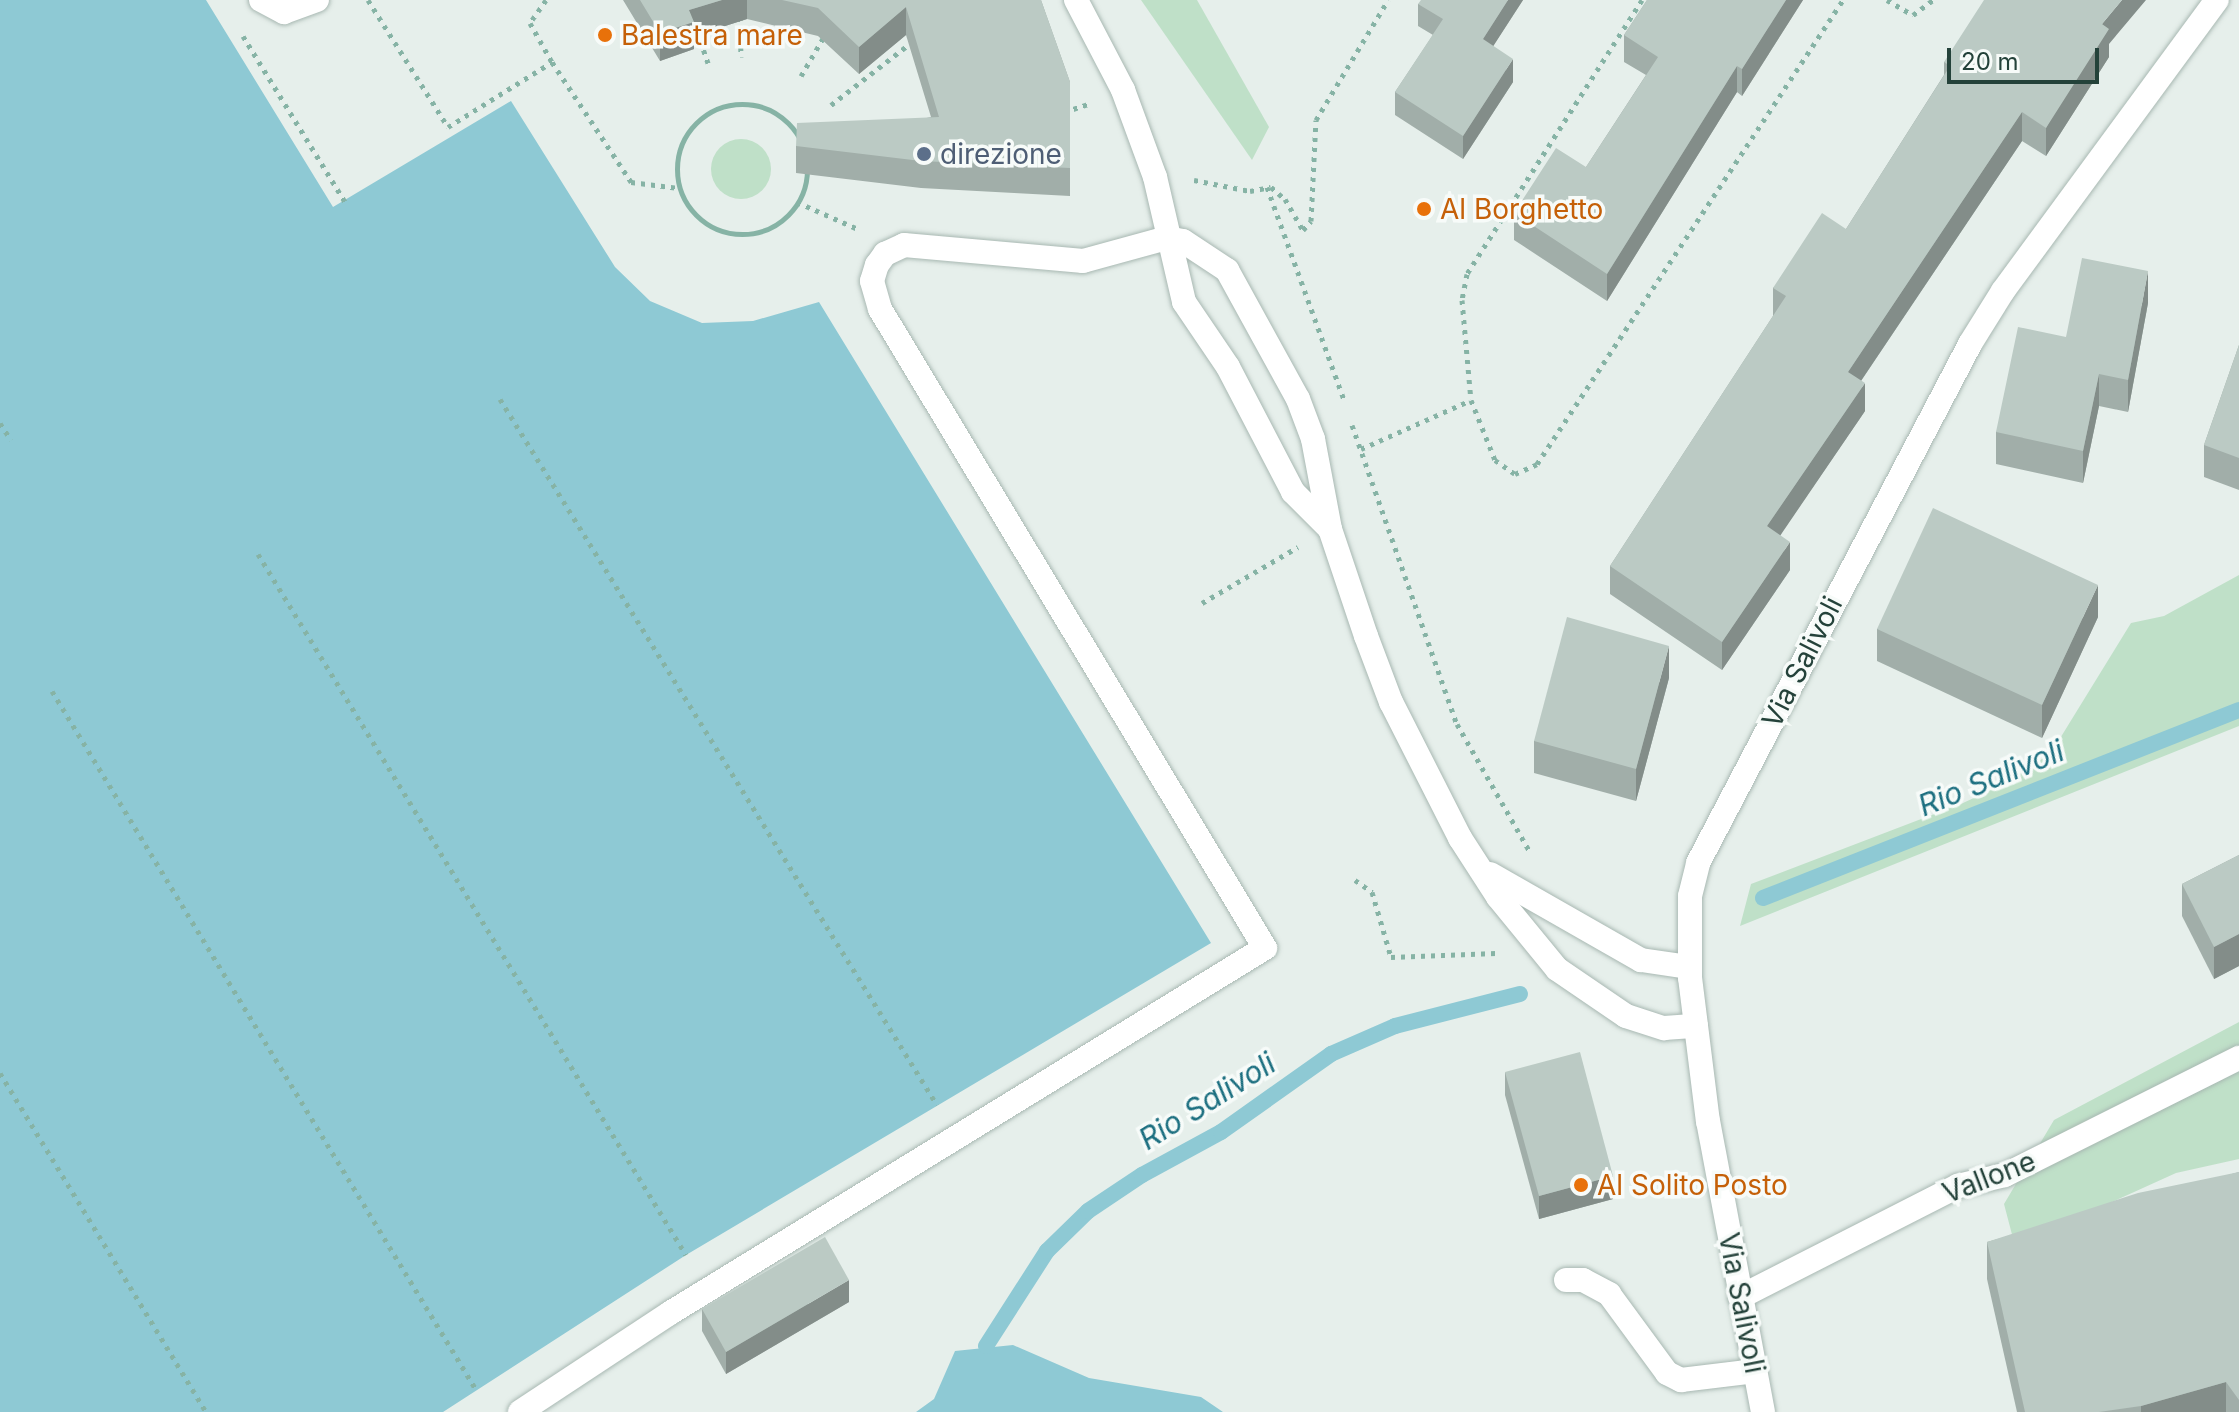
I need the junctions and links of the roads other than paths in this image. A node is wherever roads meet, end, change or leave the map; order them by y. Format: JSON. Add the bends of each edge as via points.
{"nodes":[{"id":1,"x":261,"y":0,"type":"edge"},
{"id":2,"x":317,"y":0,"type":"edge"},
{"id":3,"x":1076,"y":0,"type":"edge"},
{"id":4,"x":2217,"y":0,"type":"edge"},
{"id":5,"x":1167,"y":238,"type":"junction"},
{"id":6,"x":1330,"y":529,"type":"junction"},
{"id":7,"x":1485,"y":870,"type":"junction"},
{"id":8,"x":1689,"y":967,"type":"junction"},
{"id":9,"x":1696,"y":1026,"type":"junction"},
{"id":10,"x":2239,"y":1058,"type":"edge"},
{"id":11,"x":1566,"y":1280,"type":"dead end"},
{"id":12,"x":1740,"y":1297,"type":"junction"},
{"id":13,"x":1755,"y":1371,"type":"junction"},
{"id":14,"x":520,"y":1412,"type":"edge"},
{"id":15,"x":1763,"y":1412,"type":"edge"}],
"edges":[{"from":1,"to":2,"type":"street","via":[[284,12]]},
{"from":3,"to":5,"type":"street","via":[[1123,90],[1155,177]]},
{"from":4,"to":8,"type":"street","name":"Via Salivoli","via":[[2003,291],[1933,409],[1698,863],[1690,896]]},
{"from":5,"to":6,"type":"street","via":[[1184,302],[1228,367],[1293,492]]},
{"from":5,"to":6,"type":"street","via":[[1183,241],[1227,270],[1245,300],[1298,399],[1313,439]]},
{"from":5,"to":14,"type":"street","via":[[1083,261],[920,245],[893,250],[877,265],[872,281],[880,309],[1265,948],[670,1313]]},
{"from":6,"to":7,"type":"street","via":[[1391,702],[1428,783]]},
{"from":7,"to":8,"type":"street","via":[[1538,906],[1641,960]]},
{"from":7,"to":9,"type":"street","via":[[1498,897],[1557,969],[1626,1016],[1664,1028]]},
{"from":8,"to":9,"type":"street","name":"Via Salivoli"},
{"from":9,"to":12,"type":"street","name":"Via Salivoli"},
{"from":10,"to":12,"type":"street","name":"Vallone","via":[[2005,1175],[1958,1186]]},
{"from":11,"to":13,"type":"street","via":[[1583,1280],[1609,1294],[1667,1373],[1681,1380]]},
{"from":12,"to":13,"type":"street","name":"Via Salivoli"},
{"from":13,"to":15,"type":"street","name":"Via Salivoli"}]}
